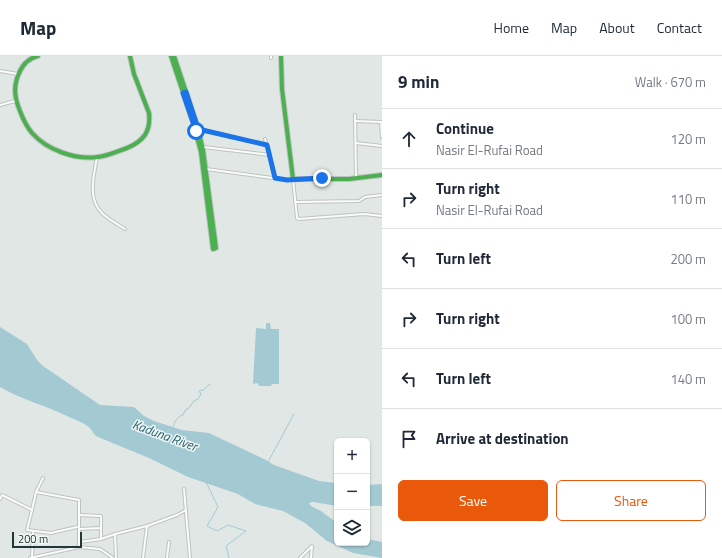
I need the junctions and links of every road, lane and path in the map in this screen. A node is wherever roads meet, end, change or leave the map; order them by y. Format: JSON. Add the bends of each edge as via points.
{"nodes":[{"id":1,"x":38,"y":56,"type":"edge"},
{"id":2,"x":130,"y":56,"type":"edge"},
{"id":3,"x":173,"y":56,"type":"edge"},
{"id":4,"x":281,"y":56,"type":"edge"},
{"id":5,"x":0,"y":71,"type":"edge"},
{"id":6,"x":18,"y":74,"type":"junction"},
{"id":7,"x":185,"y":93,"type":"junction"},
{"id":8,"x":15,"y":101,"type":"junction"},
{"id":9,"x":0,"y":106,"type":"edge"},
{"id":10,"x":355,"y":114,"type":"dead end"},
{"id":11,"x":355,"y":121,"type":"junction"},
{"id":12,"x":382,"y":122,"type":"edge"},
{"id":13,"x":198,"y":129,"type":"junction"},
{"id":14,"x":382,"y":135,"type":"edge"},
{"id":15,"x":265,"y":139,"type":"dead end"},
{"id":16,"x":356,"y":143,"type":"junction"},
{"id":17,"x":267,"y":145,"type":"junction"},
{"id":18,"x":382,"y":146,"type":"edge"},
{"id":19,"x":203,"y":147,"type":"junction"},
{"id":20,"x":270,"y":155,"type":"junction"},
{"id":21,"x":97,"y":157,"type":"junction"},
{"id":22,"x":206,"y":169,"type":"junction"},
{"id":23,"x":382,"y":175,"type":"edge"},
{"id":24,"x":275,"y":178,"type":"junction"},
{"id":25,"x":356,"y":178,"type":"junction"},
{"id":26,"x":293,"y":179,"type":"junction"},
{"id":27,"x":382,"y":195,"type":"edge"},
{"id":28,"x":296,"y":202,"type":"junction"},
{"id":29,"x":210,"y":207,"type":"junction"},
{"id":30,"x":382,"y":216,"type":"edge"},
{"id":31,"x":125,"y":229,"type":"dead end"},
{"id":32,"x":213,"y":249,"type":"dead end"},
{"id":33,"x":43,"y":478,"type":"dead end"},
{"id":34,"x":184,"y":489,"type":"dead end"},
{"id":35,"x":36,"y":492,"type":"junction"},
{"id":36,"x":0,"y":499,"type":"edge"},
{"id":37,"x":32,"y":510,"type":"junction"},
{"id":38,"x":186,"y":510,"type":"junction"},
{"id":39,"x":79,"y":515,"type":"junction"},
{"id":40,"x":147,"y":526,"type":"junction"},
{"id":41,"x":78,"y":528,"type":"junction"},
{"id":42,"x":101,"y":528,"type":"junction"},
{"id":43,"x":33,"y":531,"type":"junction"},
{"id":44,"x":115,"y":534,"type":"junction"},
{"id":45,"x":101,"y":539,"type":"junction"},
{"id":46,"x":80,"y":542,"type":"junction"},
{"id":47,"x":169,"y":542,"type":"dead end"},
{"id":48,"x":79,"y":547,"type":"junction"},
{"id":49,"x":31,"y":558,"type":"edge"},
{"id":50,"x":112,"y":558,"type":"edge"},
{"id":51,"x":143,"y":558,"type":"edge"},
{"id":52,"x":167,"y":558,"type":"edge"},
{"id":53,"x":190,"y":558,"type":"edge"},
{"id":54,"x":300,"y":558,"type":"edge"},
{"id":55,"x":311,"y":558,"type":"edge"}],
"edges":[{"from":1,"to":6,"type":"street","via":[[28,60]]},
{"from":2,"to":21,"type":"street","via":[[150,115],[150,125],[144,138],[136,144]]},
{"from":3,"to":7,"type":"street"},
{"from":4,"to":26,"type":"street","via":[[282,89]]},
{"from":5,"to":6,"type":"street"},
{"from":6,"to":8,"type":"street","via":[[14,86]]},
{"from":7,"to":13,"type":"street"},
{"from":7,"to":29,"type":"street","via":[[201,152]]},
{"from":8,"to":9,"type":"street"},
{"from":8,"to":21,"type":"street","via":[[26,126],[46,145],[61,152]]},
{"from":10,"to":11,"type":"street"},
{"from":11,"to":12,"type":"street"},
{"from":11,"to":16,"type":"street"},
{"from":12,"to":14,"type":"street"},
{"from":13,"to":17,"type":"street"},
{"from":13,"to":19,"type":"street"},
{"from":15,"to":17,"type":"street"},
{"from":16,"to":18,"type":"street"},
{"from":16,"to":25,"type":"street"},
{"from":17,"to":20,"type":"street"},
{"from":19,"to":20,"type":"street"},
{"from":19,"to":22,"type":"street"},
{"from":20,"to":24,"type":"street"},
{"from":21,"to":31,"type":"street","via":[[93,183],[96,207]]},
{"from":22,"to":24,"type":"street"},
{"from":22,"to":29,"type":"street"},
{"from":23,"to":25,"type":"street"},
{"from":24,"to":26,"type":"street"},
{"from":25,"to":26,"type":"street"},
{"from":26,"to":28,"type":"street"},
{"from":27,"to":28,"type":"street","via":[[365,197],[359,201]]},
{"from":28,"to":30,"type":"street","via":[[299,219],[364,214]]},
{"from":29,"to":32,"type":"street","via":[[216,248]]},
{"from":33,"to":35,"type":"street"},
{"from":34,"to":38,"type":"street"},
{"from":35,"to":37,"type":"street"},
{"from":35,"to":39,"type":"street","via":[[79,501]]},
{"from":36,"to":37,"type":"street","via":[[2,495]]},
{"from":37,"to":43,"type":"street","via":[[27,530]]},
{"from":38,"to":40,"type":"street"},
{"from":38,"to":53,"type":"street"},
{"from":39,"to":41,"type":"street"},
{"from":39,"to":42,"type":"street","via":[[101,516]]},
{"from":40,"to":44,"type":"street"},
{"from":40,"to":51,"type":"street"},
{"from":41,"to":42,"type":"street"},
{"from":41,"to":43,"type":"street","via":[[51,533]]},
{"from":41,"to":46,"type":"street"},
{"from":42,"to":45,"type":"street"},
{"from":43,"to":49,"type":"street"},
{"from":44,"to":45,"type":"street"},
{"from":44,"to":50,"type":"street"},
{"from":45,"to":46,"type":"street"},
{"from":46,"to":48,"type":"street"},
{"from":47,"to":52,"type":"street"},
{"from":48,"to":49,"type":"street"},
{"from":48,"to":50,"type":"street","via":[[100,549]]},
{"from":54,"to":55,"type":"street","via":[[312,546]]}]}
